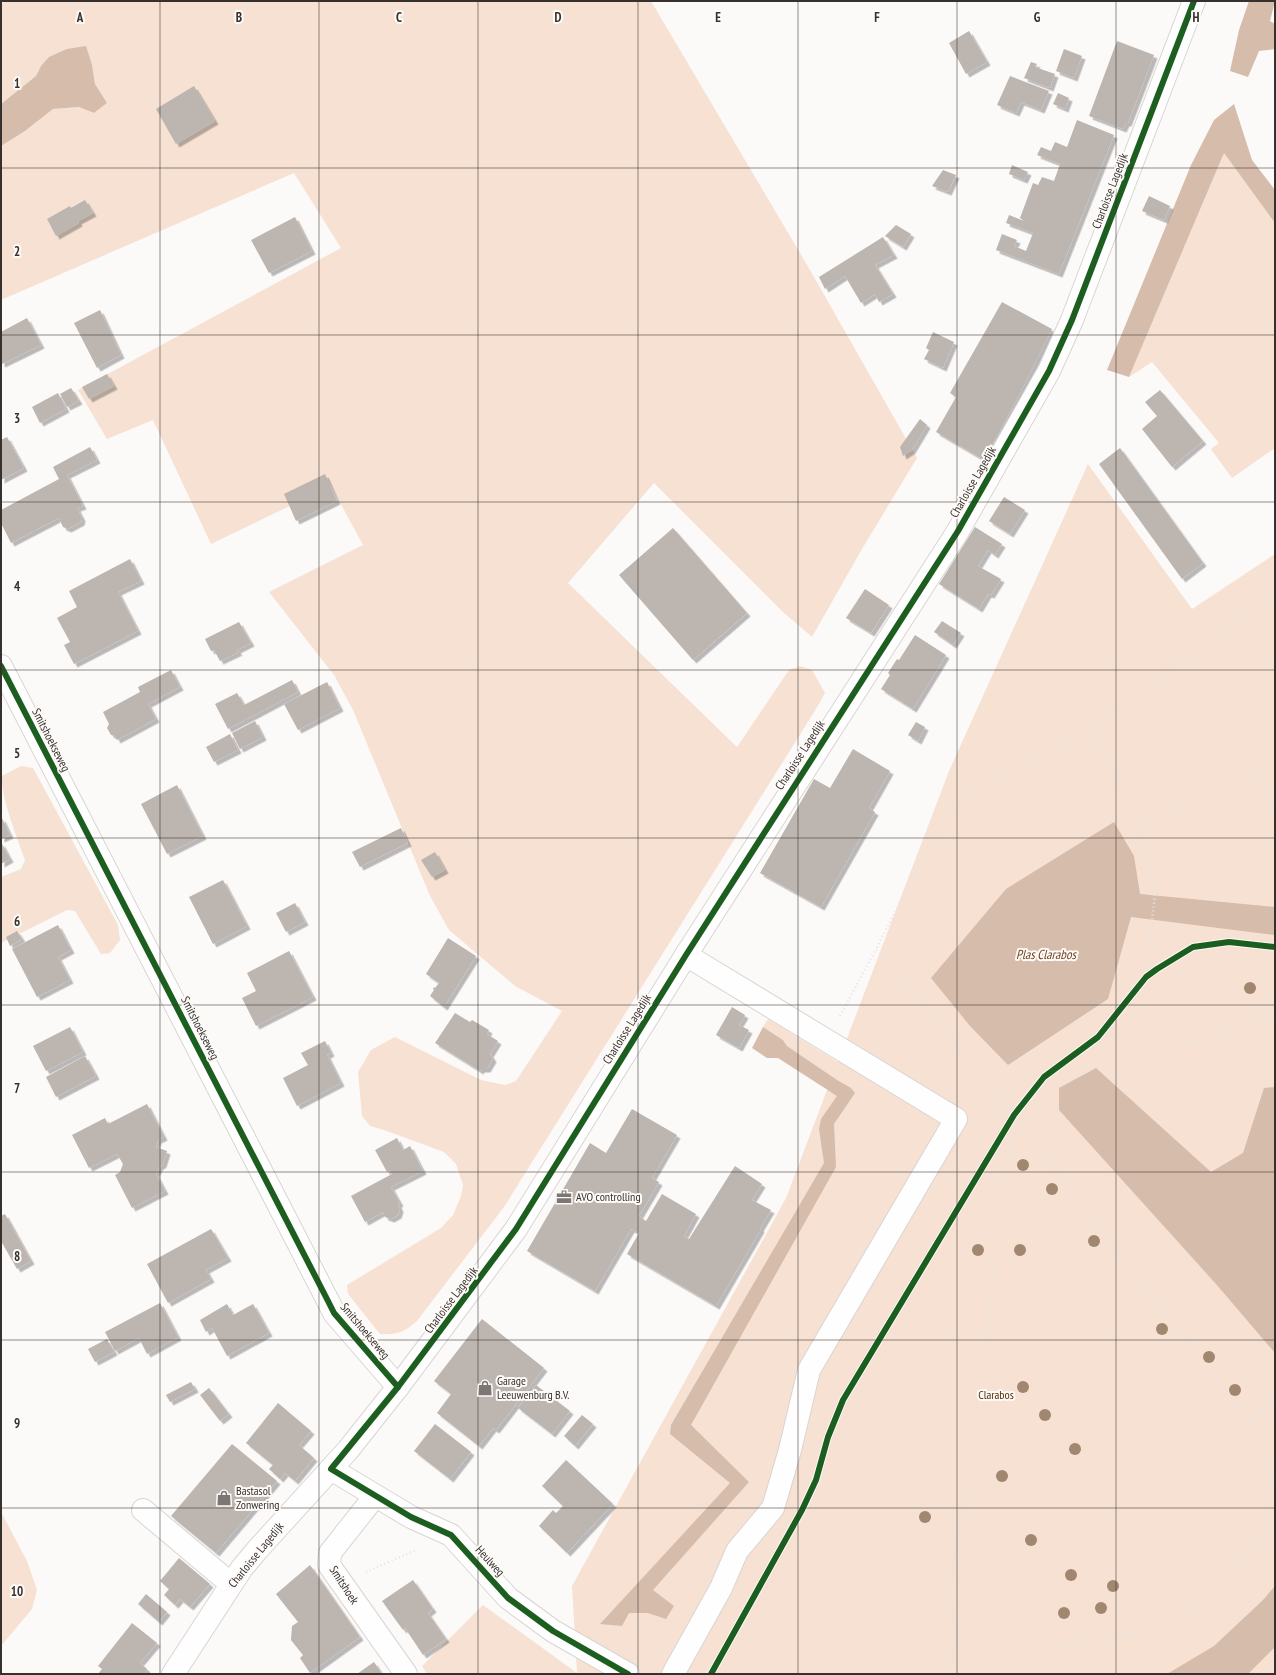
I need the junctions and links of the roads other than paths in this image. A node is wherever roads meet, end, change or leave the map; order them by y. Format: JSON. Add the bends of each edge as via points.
{"nodes":[{"id":1,"x":1194,"y":1,"type":"edge"},
{"id":2,"x":1,"y":666,"type":"edge"},
{"id":3,"x":686,"y":954,"type":"junction"},
{"id":4,"x":398,"y":1387,"type":"junction"},
{"id":5,"x":332,"y":1469,"type":"junction"},
{"id":6,"x":375,"y":1496,"type":"junction"},
{"id":7,"x":143,"y":1510,"type":"dead end"},
{"id":8,"x":231,"y":1584,"type":"junction"},
{"id":9,"x":674,"y":1672,"type":"edge"},
{"id":10,"x":173,"y":1674,"type":"edge"},
{"id":11,"x":406,"y":1674,"type":"edge"},
{"id":12,"x":628,"y":1674,"type":"edge"}],
"edges":[{"from":1,"to":3,"type":"street","name":"Charloisse Lagedijk","via":[[1075,313],[1049,371],[958,531]]},
{"from":2,"to":4,"type":"street","name":"Smitshoekseweg","via":[[334,1313]]},
{"from":3,"to":4,"type":"street","name":"Charloisse Lagedijk","via":[[516,1229]]},
{"from":3,"to":9,"type":"street","via":[[956,1119],[809,1370],[773,1508],[737,1551],[721,1588]]},
{"from":4,"to":5,"type":"street","name":"Charloisse Lagedijk","via":[[389,1409]]},
{"from":5,"to":6,"type":"street","name":"Heulweg"},
{"from":5,"to":8,"type":"street","name":"Charloisse Lagedijk","via":[[258,1549]]},
{"from":6,"to":11,"type":"street","name":"Smitshoek","via":[[330,1553],[329,1565]]},
{"from":6,"to":12,"type":"street","name":"Heulweg","via":[[411,1517],[451,1535],[508,1598],[553,1631]]},
{"from":7,"to":8,"type":"street"},
{"from":8,"to":10,"type":"street","name":"Charloisse Lagedijk"}]}
